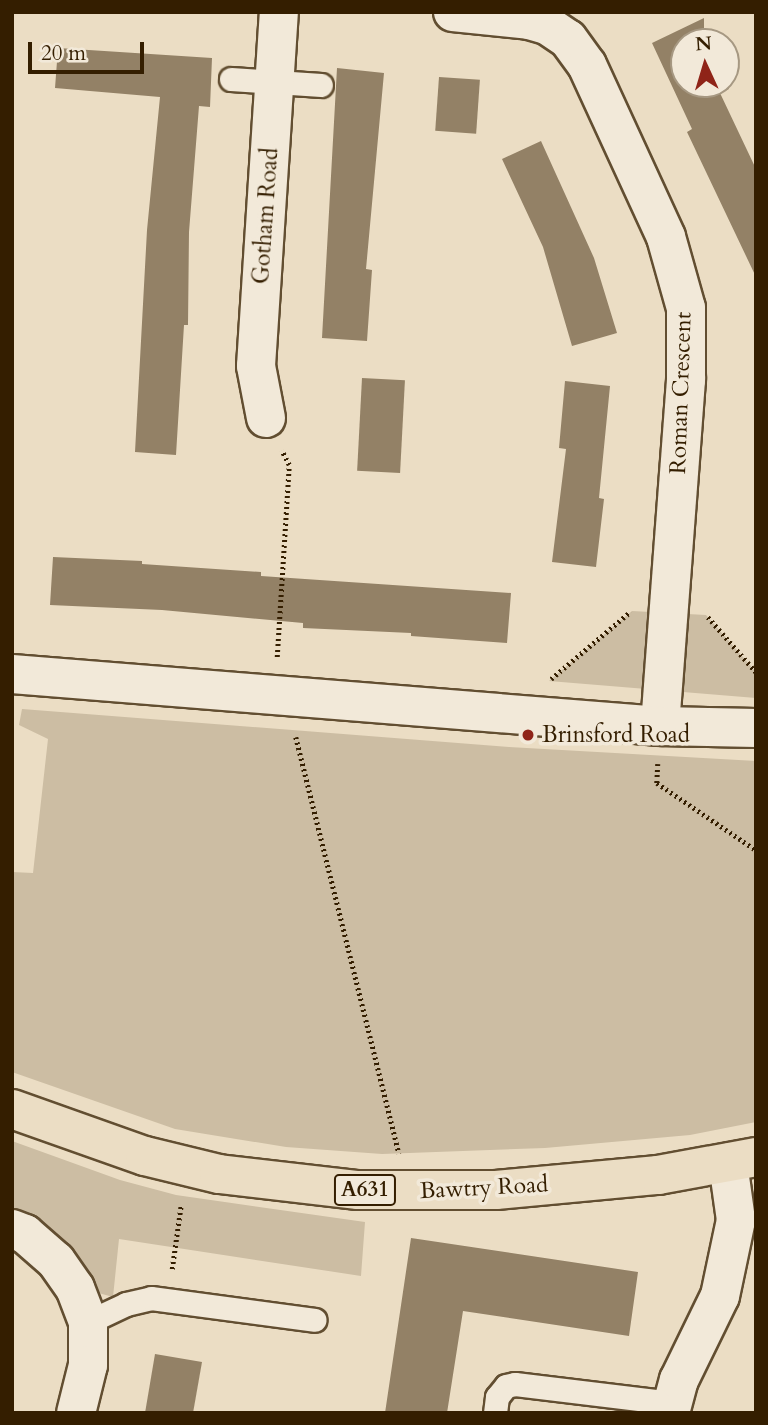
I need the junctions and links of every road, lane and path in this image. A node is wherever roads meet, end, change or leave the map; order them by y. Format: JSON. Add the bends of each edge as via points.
{"nodes":[{"id":1,"x":279,"y":12,"type":"edge"},
{"id":2,"x":453,"y":12,"type":"edge"},
{"id":3,"x":231,"y":79,"type":"dead end"},
{"id":4,"x":275,"y":82,"type":"junction"},
{"id":5,"x":321,"y":85,"type":"dead end"},
{"id":6,"x":266,"y":418,"type":"joint"},
{"id":7,"x":12,"y":674,"type":"edge"},
{"id":8,"x":286,"y":696,"type":"junction"},
{"id":9,"x":660,"y":726,"type":"junction"},
{"id":10,"x":756,"y":728,"type":"edge"},
{"id":11,"x":756,"y":850,"type":"edge"},
{"id":12,"x":12,"y":1109,"type":"edge"},
{"id":13,"x":742,"y":1160,"type":"edge"},
{"id":14,"x":187,"y":1166,"type":"junction"},
{"id":15,"x":409,"y":1191,"type":"junction"},
{"id":16,"x":12,"y":1229,"type":"edge"},
{"id":17,"x":168,"y":1300,"type":"junction"},
{"id":18,"x":82,"y":1305,"type":"junction"},
{"id":19,"x":315,"y":1320,"type":"dead end"},
{"id":20,"x":671,"y":1408,"type":"edge"},
{"id":21,"x":76,"y":1413,"type":"edge"},
{"id":22,"x":495,"y":1413,"type":"edge"}],
"edges":[{"from":1,"to":4,"type":"street","name":"Gotham Road"},
{"from":2,"to":9,"type":"street","name":"Roman Crescent","via":[[548,25],[568,39],[587,65],[666,237],[686,308],[686,380]]},
{"from":3,"to":4,"type":"lane"},
{"from":4,"to":5,"type":"lane"},
{"from":4,"to":6,"type":"street","name":"Gotham Road","via":[[256,366]]},
{"from":6,"to":8,"type":"path","via":[[289,465],[277,661]]},
{"from":7,"to":8,"type":"street"},
{"from":8,"to":9,"type":"street"},
{"from":8,"to":15,"type":"path"},
{"from":9,"to":10,"type":"street"},
{"from":9,"to":11,"type":"path","via":[[657,783]]},
{"from":12,"to":14,"type":"main road","name":"Bawtry Road","number":"A631"},
{"from":13,"to":15,"type":"main road","name":"Bawtry Road","number":"A631","via":[[658,1175],[520,1188]]},
{"from":13,"to":20,"type":"street","via":[[736,1220],[720,1296],[698,1335]]},
{"from":14,"to":15,"type":"main road","name":"Bawtry Road","number":"A631","via":[[294,1184]]},
{"from":14,"to":17,"type":"path"},
{"from":16,"to":18,"type":"street","via":[[25,1234],[56,1261]]},
{"from":17,"to":18,"type":"lane"},
{"from":17,"to":19,"type":"lane"},
{"from":18,"to":21,"type":"street","via":[[89,1364]]},
{"from":20,"to":22,"type":"lane","via":[[515,1384],[497,1397]]}]}
